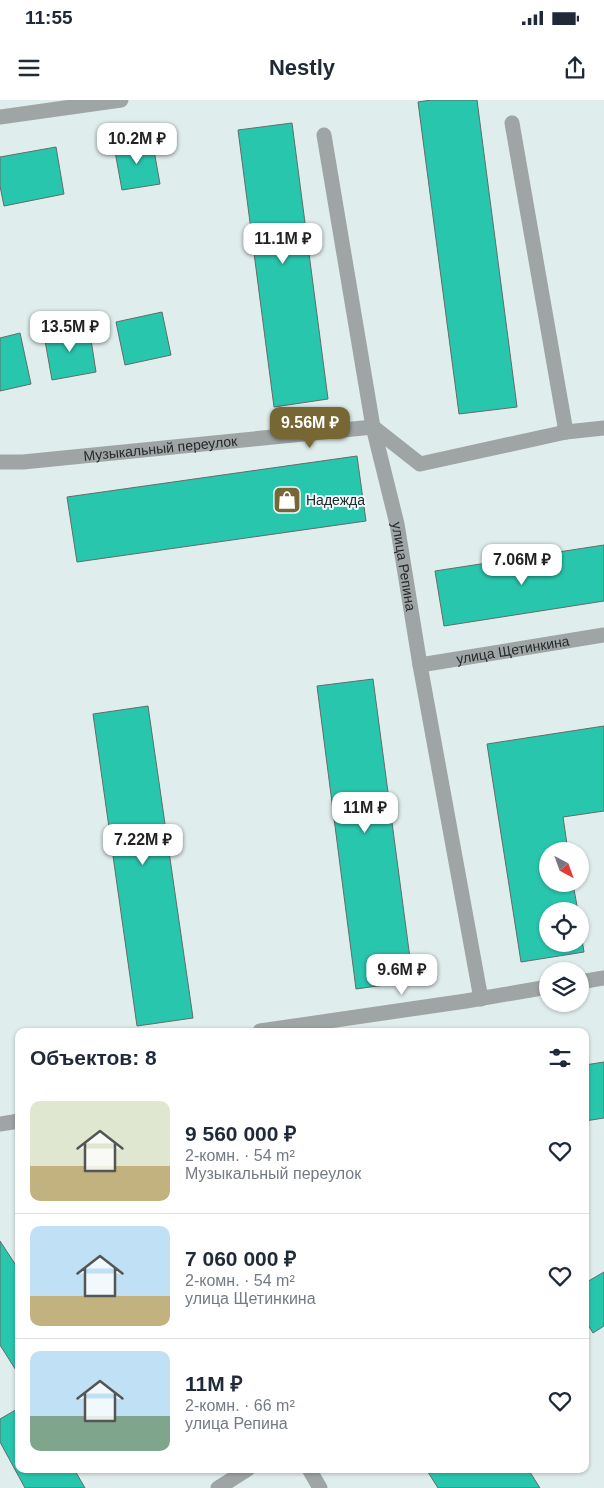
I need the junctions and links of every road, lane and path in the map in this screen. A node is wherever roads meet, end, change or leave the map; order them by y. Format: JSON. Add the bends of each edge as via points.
{"nodes":[{"id":1,"x":121,"y":100,"type":"edge"},
{"id":2,"x":0,"y":117,"type":"edge"},
{"id":3,"x":512,"y":123,"type":"dead end"},
{"id":4,"x":324,"y":135,"type":"dead end"},
{"id":5,"x":373,"y":427,"type":"junction"},
{"id":6,"x":604,"y":428,"type":"edge"},
{"id":7,"x":566,"y":432,"type":"junction"},
{"id":8,"x":0,"y":462,"type":"edge"},
{"id":9,"x":604,"y":636,"type":"edge"},
{"id":10,"x":420,"y":665,"type":"junction"},
{"id":11,"x":604,"y":978,"type":"edge"},
{"id":12,"x":589,"y":980,"type":"edge"},
{"id":13,"x":539,"y":989,"type":"edge"},
{"id":14,"x":481,"y":999,"type":"junction"},
{"id":15,"x":281,"y":1028,"type":"edge"},
{"id":16,"x":15,"y":1122,"type":"edge"},
{"id":17,"x":0,"y":1124,"type":"edge"},
{"id":18,"x":242,"y":1473,"type":"edge"},
{"id":19,"x":311,"y":1473,"type":"edge"},
{"id":20,"x":218,"y":1488,"type":"edge"},
{"id":21,"x":320,"y":1488,"type":"edge"}],
"edges":[{"from":1,"to":2,"type":"street"},
{"from":3,"to":7,"type":"street"},
{"from":4,"to":5,"type":"street","name":"улица Репина"},
{"from":5,"to":7,"type":"street","via":[[420,464]]},
{"from":5,"to":8,"type":"street","name":"Музыкальный переулок"},
{"from":5,"to":10,"type":"street","name":"улица Репина","via":[[397,524]]},
{"from":6,"to":7,"type":"street"},
{"from":9,"to":10,"type":"street","name":"улица Щетинкина"},
{"from":10,"to":14,"type":"street","name":"улица Репина"},
{"from":11,"to":12,"type":"street"},
{"from":13,"to":14,"type":"street"},
{"from":14,"to":15,"type":"street"},
{"from":16,"to":17,"type":"street"},
{"from":18,"to":20,"type":"street"},
{"from":19,"to":21,"type":"street"}]}
